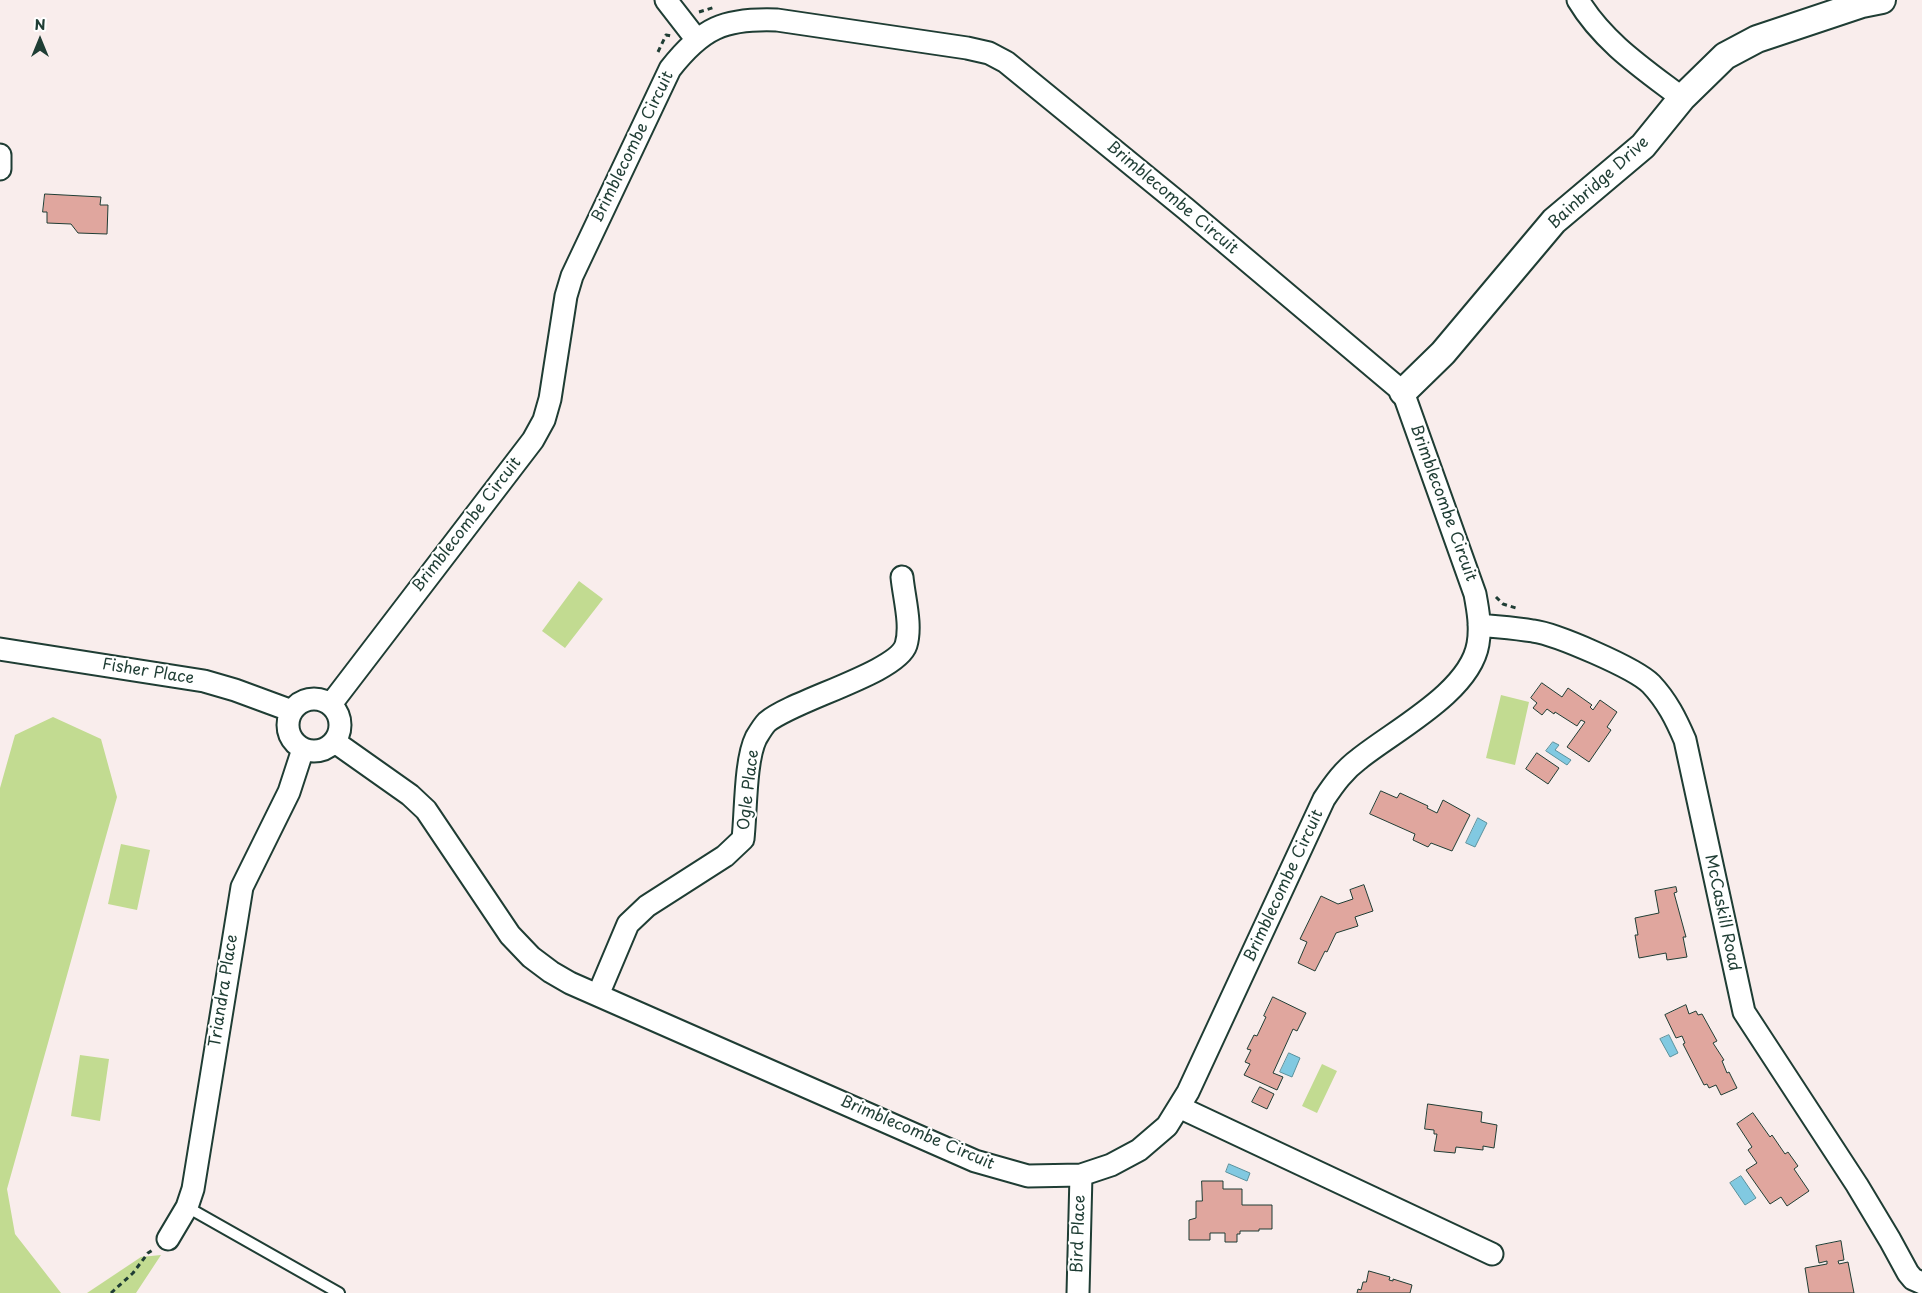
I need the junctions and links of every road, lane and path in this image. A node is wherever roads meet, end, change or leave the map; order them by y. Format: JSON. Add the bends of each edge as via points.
{"nodes":[{"id":1,"x":666,"y":0,"type":"edge"},
{"id":2,"x":1578,"y":0,"type":"edge"},
{"id":3,"x":1882,"y":0,"type":"edge"},
{"id":4,"x":688,"y":38,"type":"junction"},
{"id":5,"x":657,"y":53,"type":"dead end"},
{"id":6,"x":1682,"y":98,"type":"junction"},
{"id":7,"x":0,"y":155,"type":"edge"},
{"id":8,"x":0,"y":169,"type":"edge"},
{"id":9,"x":1403,"y":392,"type":"junction"},
{"id":10,"x":902,"y":577,"type":"dead end"},
{"id":11,"x":1493,"y":592,"type":"dead end"},
{"id":12,"x":1519,"y":608,"type":"dead end"},
{"id":13,"x":1479,"y":625,"type":"junction"},
{"id":14,"x":0,"y":649,"type":"edge"},
{"id":15,"x":331,"y":704,"type":"junction"},
{"id":16,"x":292,"y":710,"type":"junction"},
{"id":17,"x":335,"y":742,"type":"junction"},
{"id":18,"x":304,"y":749,"type":"junction"},
{"id":19,"x":598,"y":995,"type":"junction"},
{"id":20,"x":1179,"y":1107,"type":"junction"},
{"id":21,"x":1081,"y":1175,"type":"junction"},
{"id":22,"x":186,"y":1207,"type":"junction"},
{"id":23,"x":168,"y":1239,"type":"joint"},
{"id":24,"x":1492,"y":1254,"type":"dead end"},
{"id":25,"x":1913,"y":1285,"type":"edge"},
{"id":26,"x":111,"y":1293,"type":"edge"},
{"id":27,"x":339,"y":1293,"type":"edge"},
{"id":28,"x":1078,"y":1293,"type":"edge"}],
"edges":[{"from":1,"to":4,"type":"street"},
{"from":2,"to":6,"type":"street","via":[[1589,19],[1618,49]]},
{"from":3,"to":6,"type":"street","name":"Bainbridge Drive","via":[[1757,39],[1725,56]]},
{"from":4,"to":5,"type":"path","via":[[666,35]]},
{"from":4,"to":9,"type":"street","name":"Brimblecombe Circuit","via":[[728,23],[750,19],[777,20],[989,53],[1036,86]]},
{"from":4,"to":15,"type":"street","name":"Brimblecombe Circuit","via":[[684,52],[658,92],[572,276],[544,420],[533,440]]},
{"from":6,"to":9,"type":"street","name":"Bainbridge Drive","via":[[1643,146],[1554,221],[1443,353]]},
{"from":7,"to":8,"type":"street"},
{"from":9,"to":13,"type":"street","name":"Brimblecombe Circuit","via":[[1476,594]]},
{"from":10,"to":19,"type":"street","name":"Ogle Place","via":[[908,626],[906,647],[896,659],[767,722],[750,754],[743,839],[726,856],[646,906],[628,924]]},
{"from":11,"to":12,"type":"path","via":[[1503,604]]},
{"from":13,"to":20,"type":"street","name":"Brimblecombe Circuit","via":[[1478,645],[1456,684],[1436,704],[1358,759],[1324,799]]},
{"from":13,"to":25,"type":"street","name":"McCaskill Road","via":[[1534,631],[1625,667],[1650,683],[1673,710],[1685,740],[1744,1012],[1857,1185]]},
{"from":14,"to":16,"type":"street","name":"Fisher Place","via":[[204,681]]},
{"from":15,"to":16,"type":"street","via":[[314,698]]},
{"from":15,"to":17,"type":"street","via":[[340,718]]},
{"from":16,"to":18,"type":"street","via":[[288,719],[290,737]]},
{"from":17,"to":18,"type":"street","via":[[324,750]]},
{"from":17,"to":19,"type":"street","name":"Brimblecombe Circuit","via":[[426,810],[510,935],[531,957],[570,983]]},
{"from":18,"to":22,"type":"street","name":"Triandra Place","via":[[289,792],[242,887],[192,1189]]},
{"from":19,"to":21,"type":"street","name":"Brimblecombe Circuit","via":[[975,1161],[1028,1176]]},
{"from":20,"to":21,"type":"street","name":"Brimblecombe Circuit","via":[[1167,1126],[1139,1150],[1111,1165]]},
{"from":20,"to":24,"type":"street"},
{"from":21,"to":28,"type":"street","name":"Bird Place"},
{"from":22,"to":23,"type":"street","name":"Triandra Place"},
{"from":22,"to":27,"type":"lane"},
{"from":23,"to":26,"type":"path","via":[[148,1253],[133,1273]]}]}
